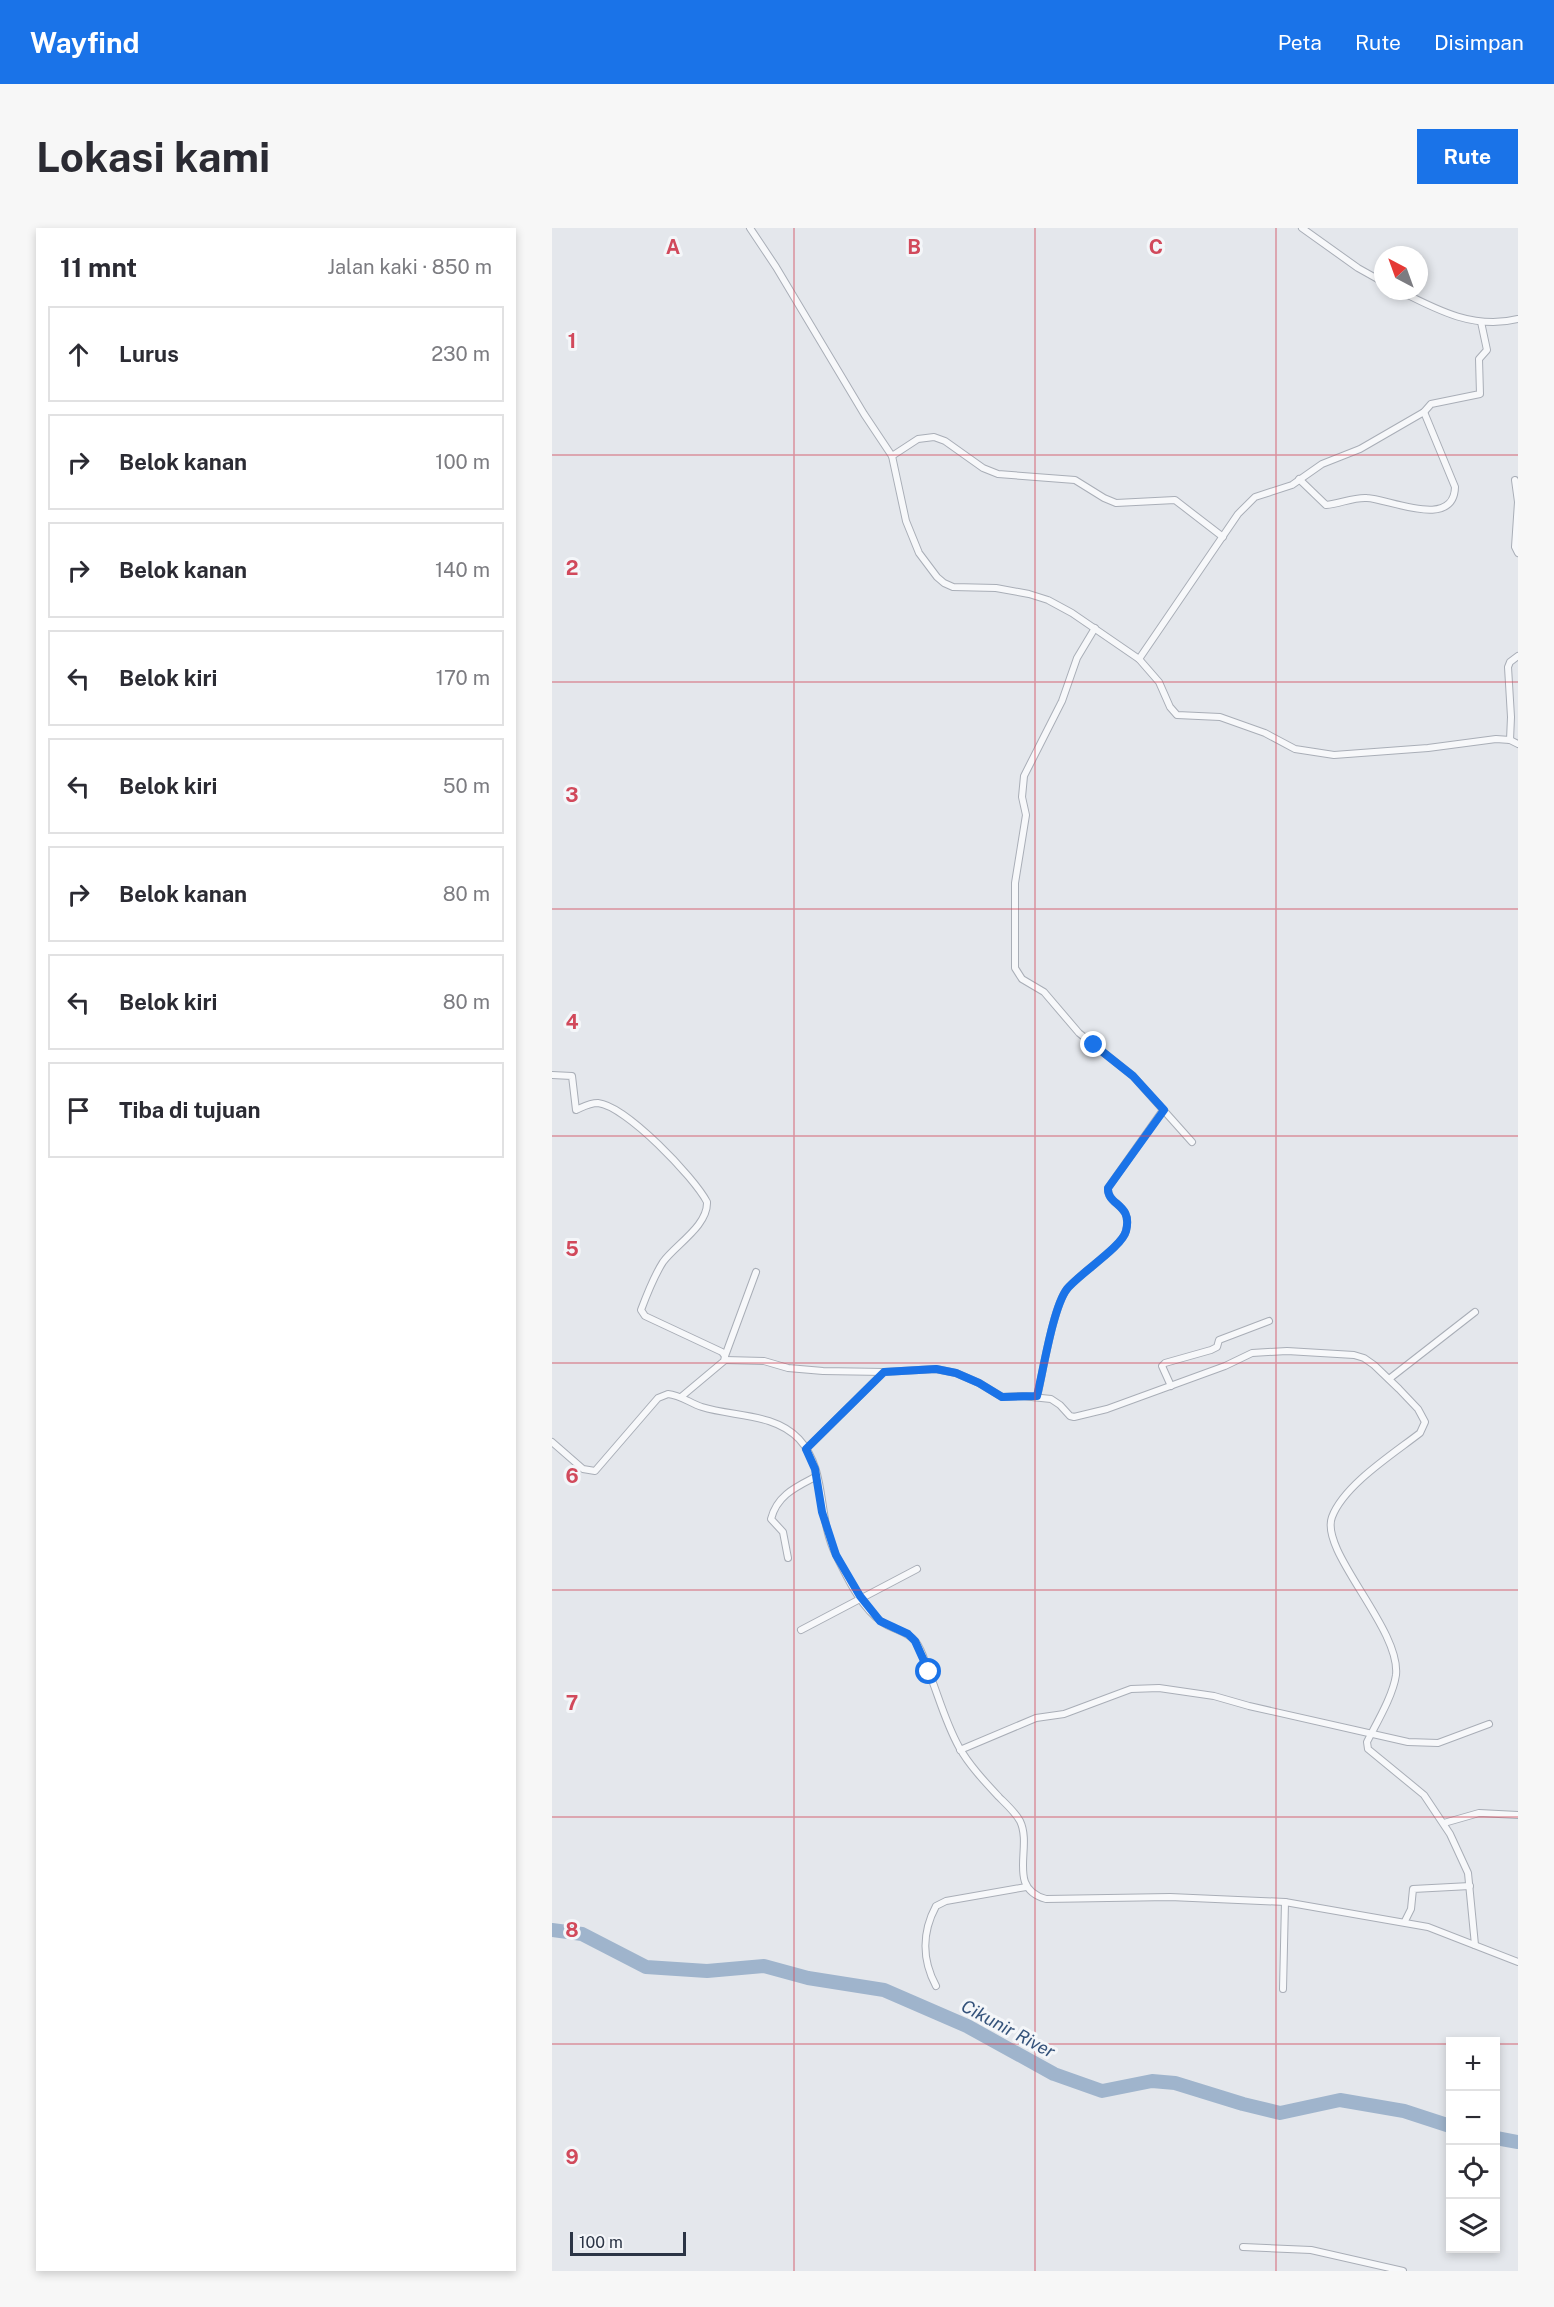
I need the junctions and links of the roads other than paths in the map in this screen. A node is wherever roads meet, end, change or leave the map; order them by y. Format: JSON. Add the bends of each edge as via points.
{"nodes":[{"id":1,"x":750,"y":228,"type":"edge"},
{"id":2,"x":1302,"y":228,"type":"edge"},
{"id":3,"x":1374,"y":277,"type":"edge"},
{"id":4,"x":1419,"y":300,"type":"edge"},
{"id":5,"x":1518,"y":319,"type":"edge"},
{"id":6,"x":1480,"y":322,"type":"junction"},
{"id":7,"x":1424,"y":412,"type":"junction"},
{"id":8,"x":892,"y":456,"type":"junction"},
{"id":9,"x":1299,"y":479,"type":"junction"},
{"id":10,"x":1515,"y":480,"type":"dead end"},
{"id":11,"x":1223,"y":537,"type":"junction"},
{"id":12,"x":1518,"y":553,"type":"edge"},
{"id":13,"x":1095,"y":628,"type":"junction"},
{"id":14,"x":1518,"y":656,"type":"edge"},
{"id":15,"x":1139,"y":659,"type":"junction"},
{"id":16,"x":1510,"y":740,"type":"junction"},
{"id":17,"x":1518,"y":744,"type":"edge"},
{"id":18,"x":552,"y":1075,"type":"edge"},
{"id":19,"x":1164,"y":1110,"type":"junction"},
{"id":20,"x":1192,"y":1142,"type":"dead end"},
{"id":21,"x":756,"y":1272,"type":"dead end"},
{"id":22,"x":1475,"y":1312,"type":"dead end"},
{"id":23,"x":1269,"y":1321,"type":"dead end"},
{"id":24,"x":725,"y":1358,"type":"junction"},
{"id":25,"x":884,"y":1372,"type":"junction"},
{"id":26,"x":1389,"y":1379,"type":"junction"},
{"id":27,"x":1171,"y":1386,"type":"junction"},
{"id":28,"x":1037,"y":1396,"type":"junction"},
{"id":29,"x":681,"y":1397,"type":"junction"},
{"id":30,"x":552,"y":1442,"type":"edge"},
{"id":31,"x":806,"y":1449,"type":"junction"},
{"id":32,"x":817,"y":1476,"type":"junction"},
{"id":33,"x":788,"y":1558,"type":"dead end"},
{"id":34,"x":917,"y":1569,"type":"dead end"},
{"id":35,"x":862,"y":1599,"type":"junction"},
{"id":36,"x":801,"y":1630,"type":"dead end"},
{"id":37,"x":1489,"y":1724,"type":"dead end"},
{"id":38,"x":1371,"y":1734,"type":"junction"},
{"id":39,"x":960,"y":1750,"type":"junction"},
{"id":40,"x":1518,"y":1815,"type":"edge"},
{"id":41,"x":1444,"y":1823,"type":"junction"},
{"id":42,"x":1470,"y":1886,"type":"junction"},
{"id":43,"x":1026,"y":1887,"type":"junction"},
{"id":44,"x":1285,"y":1902,"type":"junction"},
{"id":45,"x":1405,"y":1921,"type":"junction"},
{"id":46,"x":1475,"y":1945,"type":"junction"},
{"id":47,"x":1518,"y":1962,"type":"edge"},
{"id":48,"x":936,"y":1986,"type":"dead end"},
{"id":49,"x":1283,"y":1989,"type":"dead end"},
{"id":50,"x":1243,"y":2247,"type":"dead end"},
{"id":51,"x":1403,"y":2271,"type":"edge"}],
"edges":[{"from":1,"to":8,"type":"street"},
{"from":2,"to":3,"type":"street"},
{"from":4,"to":6,"type":"street"},
{"from":5,"to":6,"type":"street"},
{"from":6,"to":7,"type":"street","via":[[1487,350],[1479,359],[1481,392],[1431,404]]},
{"from":7,"to":9,"type":"street"},
{"from":7,"to":9,"type":"street","via":[[1455,487],[1454,496],[1445,506],[1425,511],[1365,498],[1326,505]]},
{"from":8,"to":11,"type":"street","via":[[918,438],[939,438],[998,474],[1075,480],[1116,503],[1175,500]]},
{"from":8,"to":13,"type":"street","via":[[906,521],[919,553],[944,583],[1029,594],[1048,600]]},
{"from":9,"to":11,"type":"street","via":[[1255,497]]},
{"from":10,"to":12,"type":"street"},
{"from":11,"to":15,"type":"street"},
{"from":13,"to":15,"type":"street"},
{"from":13,"to":19,"type":"street","via":[[1077,658],[1062,701],[1024,776],[1022,797],[1026,815],[1015,884],[1015,968],[1022,979],[1044,992],[1079,1033],[1133,1076]]},
{"from":14,"to":16,"type":"street","via":[[1508,668]]},
{"from":15,"to":16,"type":"street","via":[[1159,682],[1177,715],[1220,717],[1310,753],[1345,754]]},
{"from":16,"to":17,"type":"street"},
{"from":18,"to":24,"type":"street","via":[[572,1076],[576,1110],[598,1103],[631,1120],[683,1170],[704,1198],[707,1207],[697,1227],[662,1264],[641,1312],[722,1352]]},
{"from":19,"to":20,"type":"street"},
{"from":19,"to":28,"type":"street","via":[[1108,1188],[1109,1197],[1127,1217],[1126,1232],[1119,1244],[1066,1291],[1057,1312]]},
{"from":21,"to":24,"type":"street"},
{"from":22,"to":26,"type":"street"},
{"from":23,"to":27,"type":"street","via":[[1219,1341],[1211,1350],[1165,1363],[1162,1366]]},
{"from":24,"to":25,"type":"street","via":[[764,1361],[788,1368]]},
{"from":24,"to":29,"type":"street"},
{"from":25,"to":28,"type":"street","via":[[936,1369],[964,1377],[1002,1397]]},
{"from":25,"to":31,"type":"street"},
{"from":26,"to":27,"type":"street","via":[[1370,1361],[1354,1355],[1264,1351]]},
{"from":26,"to":38,"type":"street","via":[[1418,1409],[1424,1428],[1343,1498],[1331,1519],[1334,1541],[1377,1617],[1395,1659],[1392,1689]]},
{"from":27,"to":28,"type":"street","via":[[1074,1417],[1051,1398]]},
{"from":29,"to":30,"type":"street","via":[[668,1394],[658,1398],[595,1472],[583,1469]]},
{"from":29,"to":31,"type":"street","via":[[702,1407],[754,1416],[782,1426]]},
{"from":31,"to":32,"type":"street"},
{"from":32,"to":33,"type":"street","via":[[784,1495],[773,1510],[771,1519],[783,1532]]},
{"from":32,"to":35,"type":"street","via":[[822,1512],[836,1555]]},
{"from":34,"to":35,"type":"street"},
{"from":35,"to":36,"type":"street"},
{"from":35,"to":39,"type":"street","via":[[880,1621],[915,1641]]},
{"from":37,"to":38,"type":"street","via":[[1438,1743],[1408,1742]]},
{"from":38,"to":39,"type":"street","via":[[1214,1696],[1159,1688],[1131,1689],[1064,1714],[1036,1718]]},
{"from":38,"to":41,"type":"street","via":[[1367,1742],[1371,1754],[1424,1795]]},
{"from":39,"to":43,"type":"street","via":[[1021,1822]]},
{"from":40,"to":41,"type":"street","via":[[1479,1813]]},
{"from":41,"to":42,"type":"street","via":[[1468,1873]]},
{"from":42,"to":45,"type":"street","via":[[1413,1889],[1411,1910]]},
{"from":42,"to":46,"type":"street"},
{"from":43,"to":44,"type":"street","via":[[1046,1899],[1170,1897]]},
{"from":43,"to":48,"type":"street","via":[[936,1906],[925,1945],[929,1972]]},
{"from":44,"to":45,"type":"street"},
{"from":44,"to":49,"type":"street"},
{"from":45,"to":46,"type":"street"},
{"from":46,"to":47,"type":"street"},
{"from":50,"to":51,"type":"street","via":[[1311,2250]]}]}
